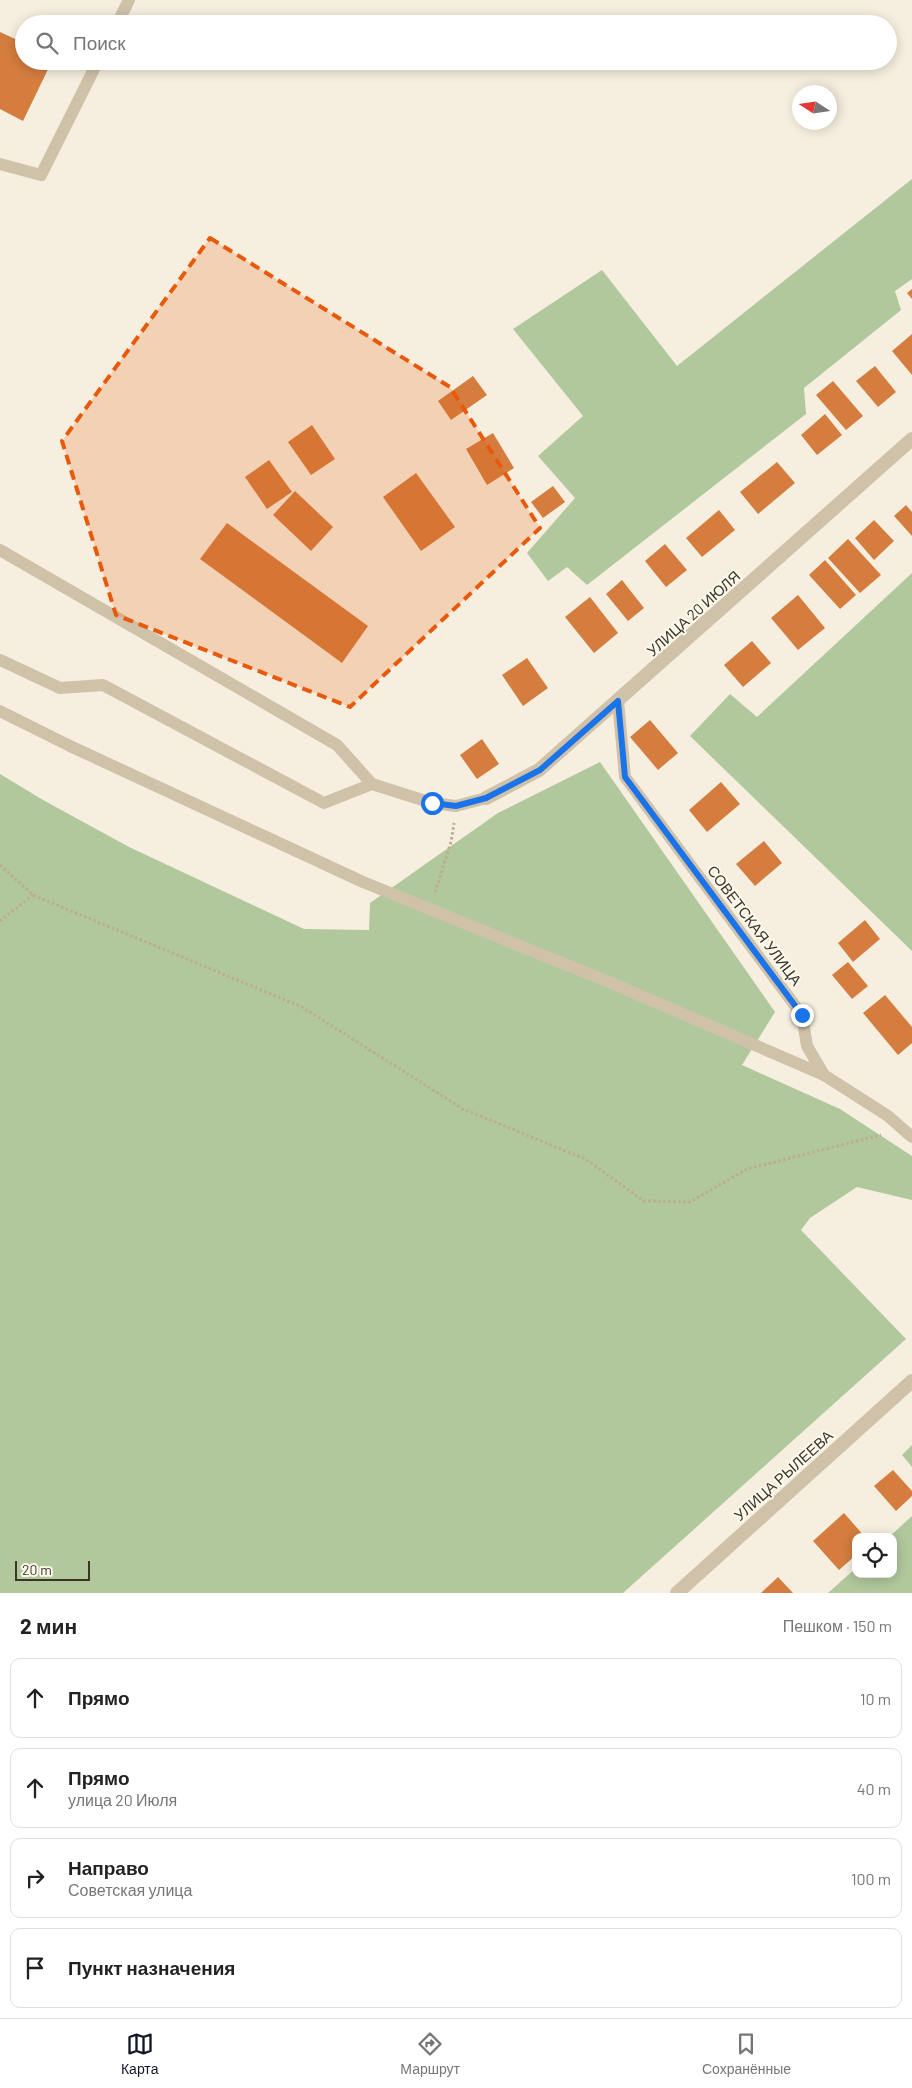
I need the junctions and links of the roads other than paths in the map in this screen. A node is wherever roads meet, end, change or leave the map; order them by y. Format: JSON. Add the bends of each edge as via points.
{"nodes":[{"id":1,"x":129,"y":0,"type":"edge"},
{"id":2,"x":122,"y":15,"type":"edge"},
{"id":3,"x":94,"y":70,"type":"edge"},
{"id":4,"x":0,"y":164,"type":"edge"},
{"id":5,"x":912,"y":439,"type":"edge"},
{"id":6,"x":0,"y":550,"type":"edge"},
{"id":7,"x":0,"y":660,"type":"edge"},
{"id":8,"x":618,"y":701,"type":"junction"},
{"id":9,"x":0,"y":711,"type":"edge"},
{"id":10,"x":372,"y":784,"type":"junction"},
{"id":11,"x":486,"y":798,"type":"joint"},
{"id":12,"x":824,"y":1075,"type":"junction"},
{"id":13,"x":908,"y":1133,"type":"edge"},
{"id":14,"x":912,"y":1381,"type":"edge"},
{"id":15,"x":677,"y":1593,"type":"edge"}],
"edges":[{"from":1,"to":2,"type":"lane"},
{"from":3,"to":4,"type":"lane","via":[[41,175]]},
{"from":5,"to":8,"type":"street","name":"УЛИЦА 20 ИЮЛЯ"},
{"from":6,"to":10,"type":"lane","via":[[337,745]]},
{"from":7,"to":10,"type":"lane","via":[[60,688],[103,685],[324,803]]},
{"from":8,"to":11,"type":"street","name":"УЛИЦА 20 ИЮЛЯ","via":[[540,770]]},
{"from":8,"to":12,"type":"lane","name":"СОВЕТСКАЯ УЛИЦА","via":[[625,777],[802,1015],[807,1046]]},
{"from":9,"to":12,"type":"lane","via":[[363,882],[609,982]]},
{"from":10,"to":11,"type":"lane","via":[[432,803],[456,806]]},
{"from":12,"to":13,"type":"lane","name":"СОВЕТСКАЯ УЛИЦА","via":[[888,1116]]},
{"from":14,"to":15,"type":"street","name":"УЛИЦА РЫЛЕЕВА"}]}
